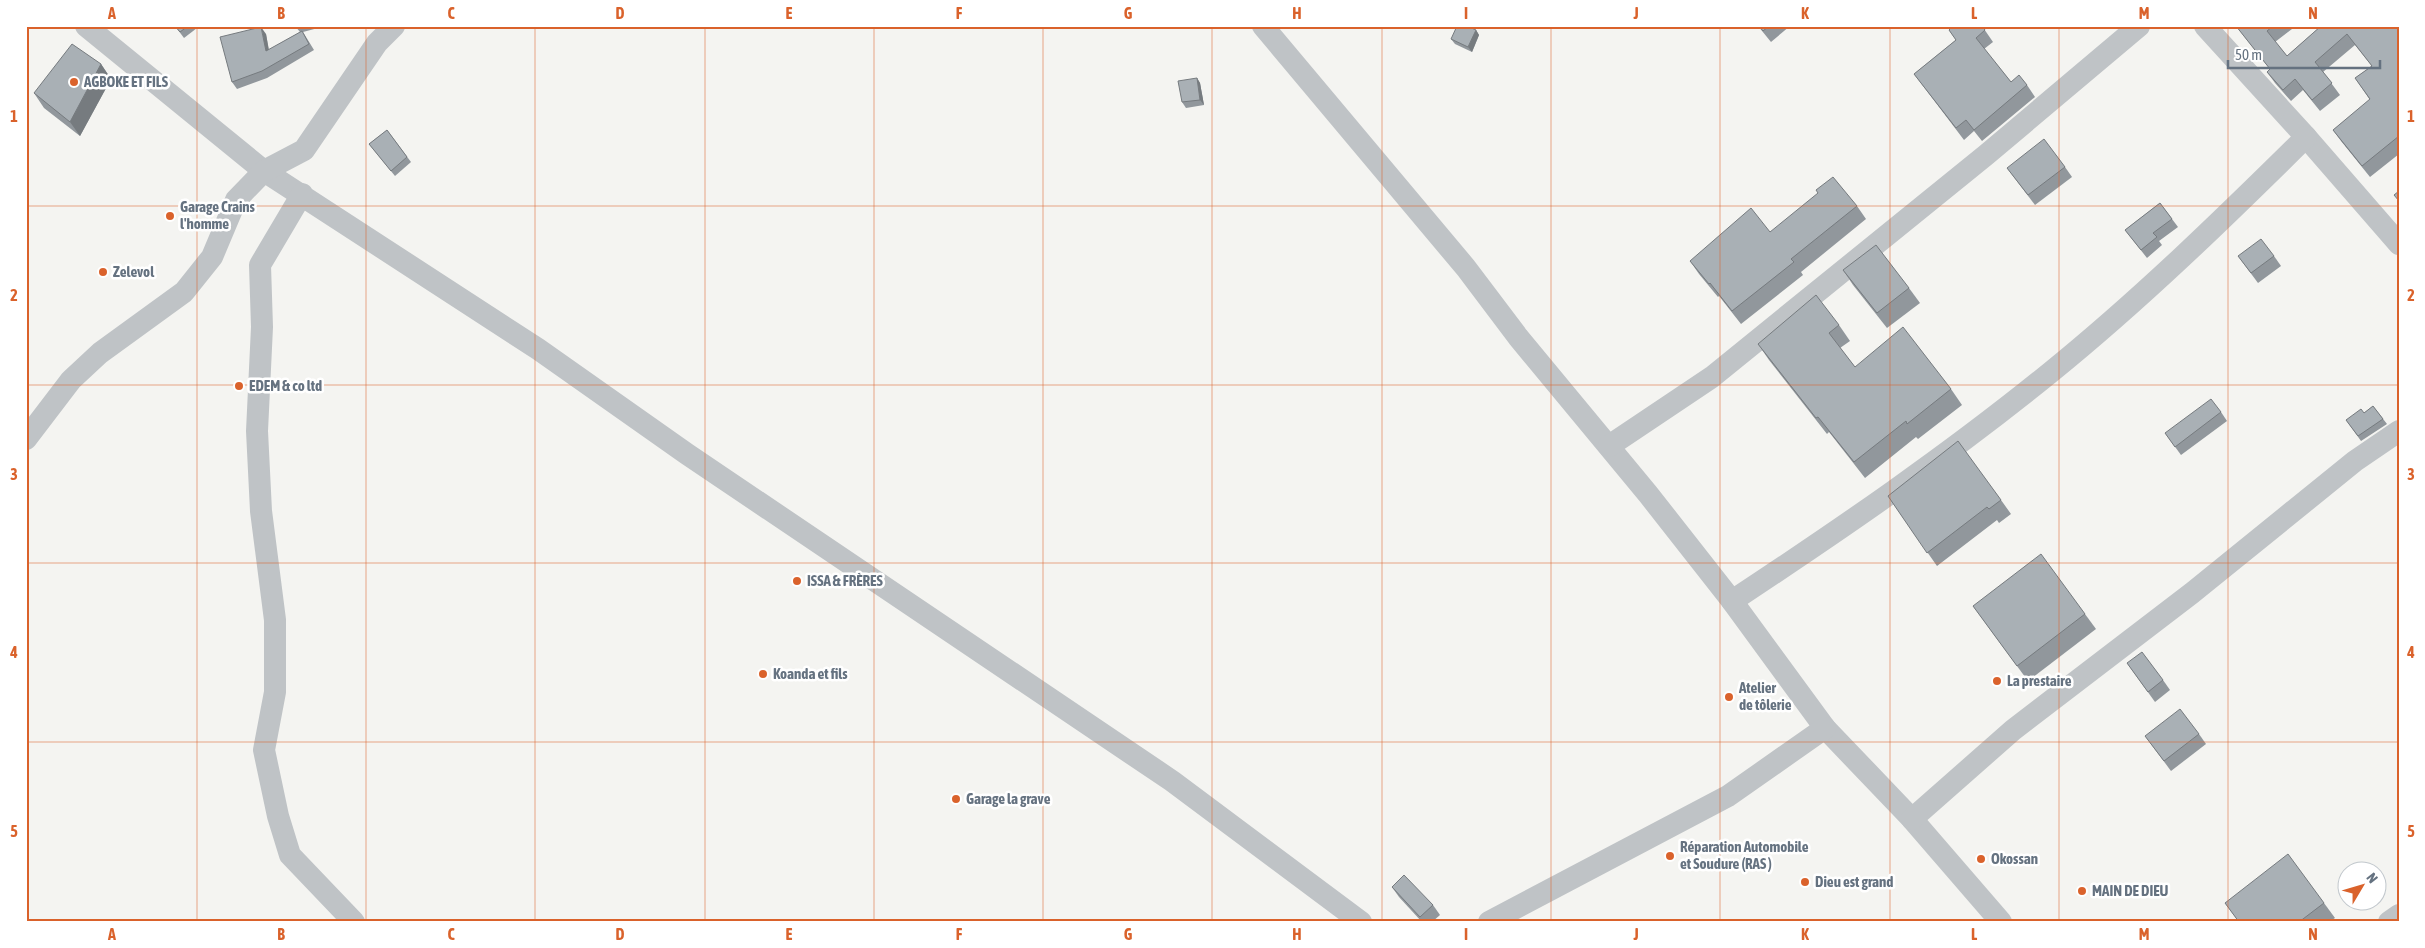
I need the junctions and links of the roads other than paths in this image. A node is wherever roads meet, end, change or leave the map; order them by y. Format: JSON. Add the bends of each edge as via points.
{"nodes":[{"id":1,"x":86,"y":26,"type":"edge"},
{"id":2,"x":394,"y":26,"type":"edge"},
{"id":3,"x":1263,"y":26,"type":"edge"},
{"id":4,"x":2139,"y":26,"type":"edge"},
{"id":5,"x":2205,"y":26,"type":"edge"},
{"id":6,"x":2306,"y":137,"type":"junction"},
{"id":7,"x":264,"y":171,"type":"junction"},
{"id":8,"x":302,"y":194,"type":"junction"},
{"id":9,"x":2399,"y":244,"type":"edge"},
{"id":10,"x":2399,"y":431,"type":"edge"},
{"id":11,"x":26,"y":439,"type":"edge"},
{"id":12,"x":1609,"y":446,"type":"junction"},
{"id":13,"x":1732,"y":601,"type":"junction"},
{"id":14,"x":1826,"y":728,"type":"junction"},
{"id":15,"x":1912,"y":819,"type":"junction"},
{"id":16,"x":2399,"y":916,"type":"edge"},
{"id":17,"x":1359,"y":921,"type":"edge"},
{"id":18,"x":354,"y":922,"type":"edge"},
{"id":19,"x":1489,"y":922,"type":"edge"},
{"id":20,"x":2001,"y":922,"type":"edge"},
{"id":21,"x":2389,"y":922,"type":"edge"}],
"edges":[{"from":1,"to":7,"type":"street"},
{"from":2,"to":7,"type":"street","via":[[377,43],[304,150]]},
{"from":3,"to":12,"type":"street"},
{"from":4,"to":12,"type":"street","via":[[1712,377]]},
{"from":5,"to":6,"type":"street"},
{"from":6,"to":9,"type":"street"},
{"from":6,"to":13,"type":"street","via":[[2194,247],[2051,372],[1879,504]]},
{"from":7,"to":8,"type":"street"},
{"from":7,"to":11,"type":"street","via":[[236,200],[212,257],[184,292],[100,353],[71,380]]},
{"from":8,"to":17,"type":"street","via":[[538,349],[761,504],[1172,781]]},
{"from":8,"to":18,"type":"street","via":[[260,265],[262,327],[257,431],[260,491],[275,620],[275,692],[264,750],[290,855]]},
{"from":10,"to":15,"type":"street","via":[[2355,461],[2192,593],[2013,730]]},
{"from":12,"to":13,"type":"street"},
{"from":13,"to":14,"type":"street"},
{"from":14,"to":15,"type":"street"},
{"from":14,"to":19,"type":"street","via":[[1728,796]]},
{"from":15,"to":20,"type":"street"},
{"from":16,"to":21,"type":"street"}]}
